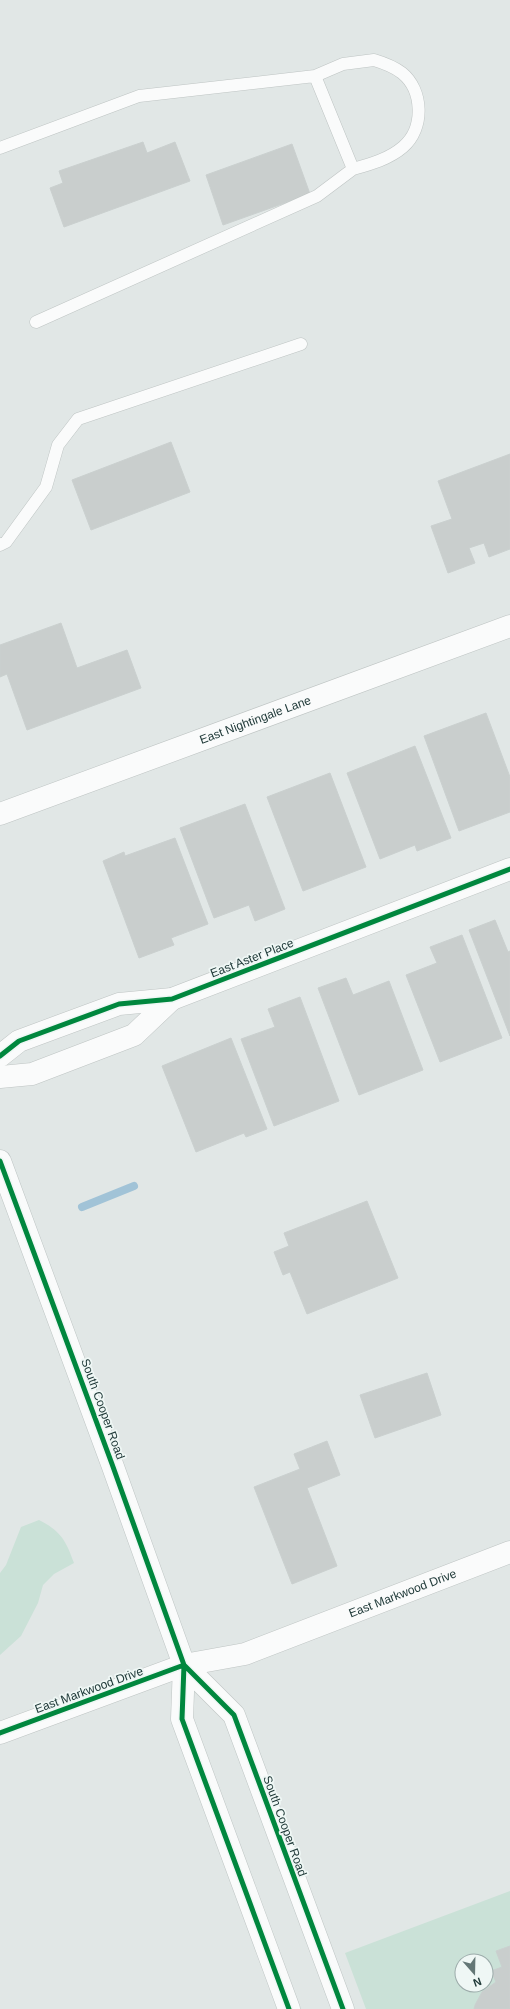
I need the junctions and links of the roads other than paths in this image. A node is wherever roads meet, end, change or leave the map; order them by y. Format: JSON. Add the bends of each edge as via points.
{"nodes":[{"id":1,"x":315,"y":76,"type":"junction"},
{"id":2,"x":0,"y":148,"type":"edge"},
{"id":3,"x":353,"y":169,"type":"junction"},
{"id":4,"x":36,"y":322,"type":"dead end"},
{"id":5,"x":301,"y":344,"type":"dead end"},
{"id":6,"x":0,"y":545,"type":"edge"},
{"id":7,"x":510,"y":626,"type":"edge"},
{"id":8,"x":0,"y":814,"type":"edge"},
{"id":9,"x":510,"y":869,"type":"edge"},
{"id":10,"x":172,"y":999,"type":"junction"},
{"id":11,"x":96,"y":1012,"type":"junction"},
{"id":12,"x":108,"y":1045,"type":"junction"},
{"id":13,"x":0,"y":1056,"type":"edge"},
{"id":14,"x":0,"y":1077,"type":"edge"},
{"id":15,"x":0,"y":1161,"type":"edge"},
{"id":16,"x":510,"y":1552,"type":"edge"},
{"id":17,"x":184,"y":1665,"type":"junction"},
{"id":18,"x":0,"y":1733,"type":"edge"},
{"id":19,"x":289,"y":2009,"type":"edge"},
{"id":20,"x":343,"y":2009,"type":"edge"}],
"edges":[{"from":1,"to":2,"type":"lane","via":[[139,96]]},
{"from":1,"to":3,"type":"lane"},
{"from":1,"to":3,"type":"lane","via":[[343,64],[374,60],[402,73],[412,85],[418,100],[419,116],[414,131],[404,146],[390,156]]},
{"from":3,"to":4,"type":"lane","via":[[316,196]]},
{"from":5,"to":6,"type":"lane","via":[[78,419],[58,445],[46,487],[6,542]]},
{"from":7,"to":8,"type":"street","name":"East Nightingale Lane"},
{"from":9,"to":10,"type":"street","name":"East Aster Place"},
{"from":10,"to":11,"type":"street","name":"East Aster Place","via":[[119,1004]]},
{"from":10,"to":12,"type":"street","name":"East Aster Place","via":[[134,1035]]},
{"from":11,"to":12,"type":"street"},
{"from":11,"to":13,"type":"street","name":"East Aster Place","via":[[19,1041]]},
{"from":12,"to":14,"type":"street","name":"East Aster Place","via":[[32,1074]]},
{"from":15,"to":17,"type":"street","name":"South Cooper Road"},
{"from":16,"to":17,"type":"street","name":"East Markwood Drive","via":[[245,1654]]},
{"from":17,"to":18,"type":"street","name":"East Markwood Drive"},
{"from":17,"to":19,"type":"street","name":"South Cooper Road","via":[[182,1719]]},
{"from":17,"to":20,"type":"street","name":"South Cooper Road","via":[[234,1715]]}]}
